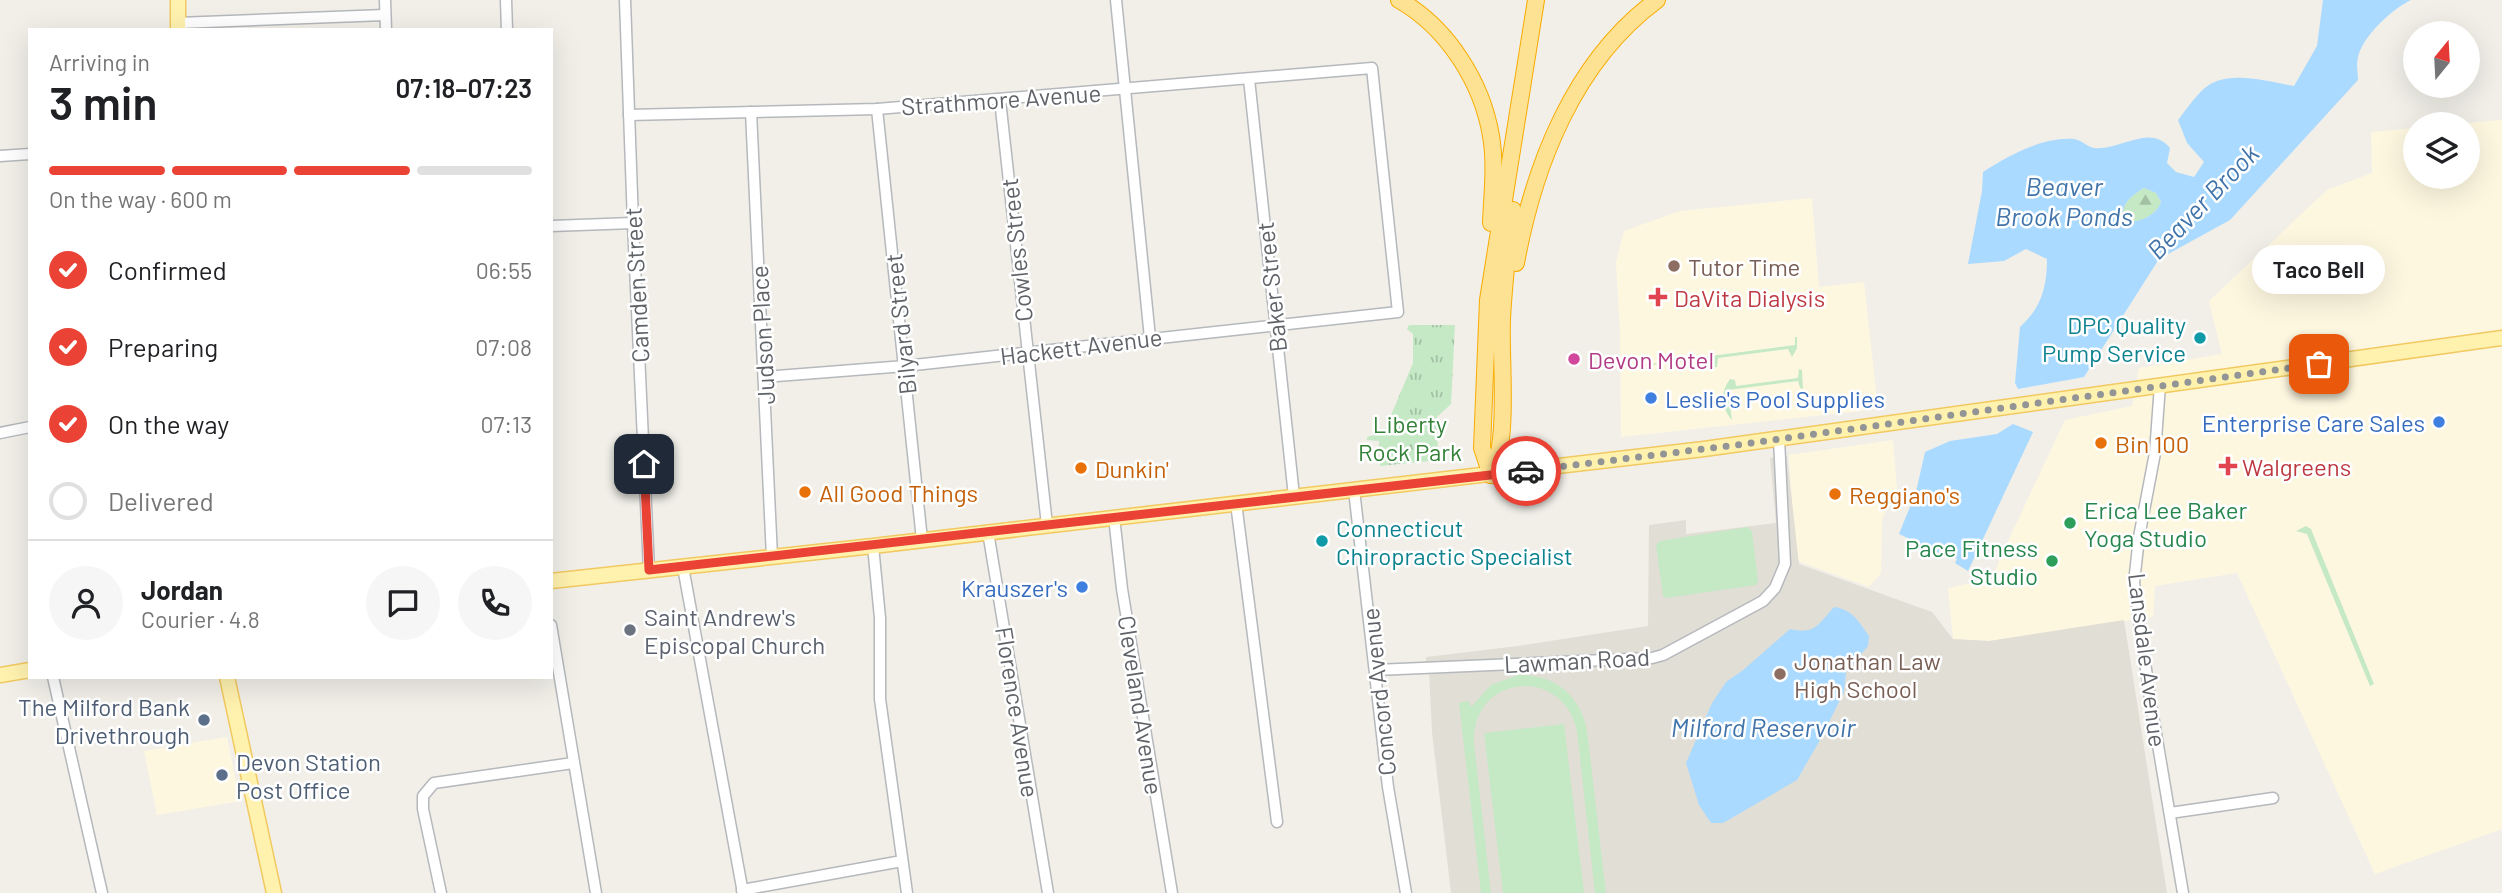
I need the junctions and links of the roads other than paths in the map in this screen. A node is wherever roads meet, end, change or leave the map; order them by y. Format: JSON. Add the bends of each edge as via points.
{"nodes":[{"id":1,"x":178,"y":0,"type":"edge"},
{"id":2,"x":385,"y":0,"type":"edge"},
{"id":3,"x":506,"y":0,"type":"edge"},
{"id":4,"x":625,"y":0,"type":"edge"},
{"id":5,"x":1116,"y":0,"type":"edge"},
{"id":6,"x":1399,"y":0,"type":"edge"},
{"id":7,"x":1536,"y":0,"type":"edge"},
{"id":8,"x":1545,"y":0,"type":"edge"},
{"id":9,"x":1657,"y":0,"type":"edge"},
{"id":10,"x":385,"y":15,"type":"junction"},
{"id":11,"x":178,"y":27,"type":"edge"},
{"id":12,"x":386,"y":28,"type":"edge"},
{"id":13,"x":507,"y":28,"type":"edge"},
{"id":14,"x":1249,"y":79,"type":"junction"},
{"id":15,"x":1125,"y":89,"type":"junction"},
{"id":16,"x":1000,"y":100,"type":"junction"},
{"id":17,"x":877,"y":108,"type":"junction"},
{"id":18,"x":751,"y":113,"type":"junction"},
{"id":19,"x":629,"y":115,"type":"junction"},
{"id":20,"x":28,"y":154,"type":"edge"},
{"id":21,"x":0,"y":156,"type":"edge"},
{"id":22,"x":633,"y":223,"type":"junction"},
{"id":23,"x":553,"y":226,"type":"edge"},
{"id":24,"x":1488,"y":300,"type":"junction"},
{"id":25,"x":1398,"y":312,"type":"joint"},
{"id":26,"x":1275,"y":324,"type":"junction"},
{"id":27,"x":1150,"y":338,"type":"junction"},
{"id":28,"x":2502,"y":338,"type":"edge"},
{"id":29,"x":1026,"y":352,"type":"junction"},
{"id":30,"x":905,"y":366,"type":"junction"},
{"id":31,"x":1503,"y":370,"type":"junction"},
{"id":32,"x":764,"y":377,"type":"junction"},
{"id":33,"x":2160,"y":385,"type":"junction"},
{"id":34,"x":28,"y":427,"type":"edge"},
{"id":35,"x":0,"y":433,"type":"edge"},
{"id":36,"x":1779,"y":439,"type":"junction"},
{"id":37,"x":1491,"y":475,"type":"junction"},
{"id":38,"x":1354,"y":490,"type":"junction"},
{"id":39,"x":1294,"y":496,"type":"junction"},
{"id":40,"x":1236,"y":503,"type":"junction"},
{"id":41,"x":1114,"y":517,"type":"junction"},
{"id":42,"x":1047,"y":525,"type":"junction"},
{"id":43,"x":988,"y":532,"type":"junction"},
{"id":44,"x":922,"y":540,"type":"junction"},
{"id":45,"x":873,"y":546,"type":"junction"},
{"id":46,"x":772,"y":557,"type":"junction"},
{"id":47,"x":683,"y":567,"type":"junction"},
{"id":48,"x":649,"y":570,"type":"junction"},
{"id":49,"x":553,"y":581,"type":"edge"},
{"id":50,"x":553,"y":638,"type":"edge"},
{"id":51,"x":28,"y":670,"type":"edge"},
{"id":52,"x":1377,"y":670,"type":"junction"},
{"id":53,"x":0,"y":675,"type":"edge"},
{"id":54,"x":53,"y":679,"type":"edge"},
{"id":55,"x":227,"y":679,"type":"edge"},
{"id":56,"x":573,"y":763,"type":"junction"},
{"id":57,"x":2273,"y":798,"type":"dead end"},
{"id":58,"x":2170,"y":813,"type":"junction"},
{"id":59,"x":1277,"y":822,"type":"dead end"},
{"id":60,"x":902,"y":861,"type":"junction"},
{"id":61,"x":743,"y":891,"type":"edge"},
{"id":62,"x":102,"y":893,"type":"edge"},
{"id":63,"x":274,"y":893,"type":"edge"},
{"id":64,"x":441,"y":893,"type":"edge"},
{"id":65,"x":596,"y":893,"type":"edge"},
{"id":66,"x":907,"y":893,"type":"edge"},
{"id":67,"x":1048,"y":893,"type":"edge"},
{"id":68,"x":1172,"y":893,"type":"edge"},
{"id":69,"x":1406,"y":893,"type":"edge"},
{"id":70,"x":2183,"y":893,"type":"edge"}],
"edges":[{"from":1,"to":11,"type":"main road"},
{"from":2,"to":10,"type":"street"},
{"from":3,"to":13,"type":"street"},
{"from":4,"to":19,"type":"street","name":"Camden Street"},
{"from":5,"to":15,"type":"street"},
{"from":6,"to":24,"type":"highway","via":[[1438,30],[1462,60],[1488,124],[1493,187]]},
{"from":7,"to":24,"type":"highway"},
{"from":8,"to":31,"type":"highway","via":[[1504,281]]},
{"from":9,"to":31,"type":"highway","via":[[1615,36],[1591,66],[1556,132],[1522,232]]},
{"from":10,"to":11,"type":"street"},
{"from":10,"to":12,"type":"street"},
{"from":14,"to":15,"type":"street","name":"Strathmore Avenue"},
{"from":14,"to":25,"type":"street","name":"Strathmore Avenue","via":[[1372,68]]},
{"from":14,"to":26,"type":"street","name":"Baker Street"},
{"from":15,"to":16,"type":"street","name":"Strathmore Avenue"},
{"from":15,"to":27,"type":"street"},
{"from":16,"to":17,"type":"street","name":"Strathmore Avenue"},
{"from":16,"to":29,"type":"street","name":"Cowles Street"},
{"from":17,"to":18,"type":"street","name":"Strathmore Avenue"},
{"from":17,"to":30,"type":"street","name":"Bilyard Street"},
{"from":18,"to":19,"type":"street","name":"Strathmore Avenue"},
{"from":18,"to":32,"type":"street","name":"Judson Place"},
{"from":19,"to":22,"type":"street","name":"Camden Street"},
{"from":20,"to":21,"type":"street"},
{"from":22,"to":23,"type":"street"},
{"from":22,"to":48,"type":"street","name":"Camden Street"},
{"from":24,"to":37,"type":"highway","via":[[1482,448]]},
{"from":25,"to":26,"type":"street","name":"Hackett Avenue"},
{"from":26,"to":27,"type":"street","name":"Hackett Avenue"},
{"from":26,"to":39,"type":"street","name":"Baker Street"},
{"from":27,"to":29,"type":"street","name":"Hackett Avenue"},
{"from":28,"to":33,"type":"main road"},
{"from":29,"to":30,"type":"street","name":"Hackett Avenue"},
{"from":29,"to":42,"type":"street","name":"Cowles Street"},
{"from":30,"to":32,"type":"street","name":"Hackett Avenue"},
{"from":30,"to":44,"type":"street","name":"Bilyard Street"},
{"from":31,"to":37,"type":"highway","via":[[1500,447]]},
{"from":32,"to":46,"type":"street","name":"Judson Place"},
{"from":33,"to":36,"type":"main road"},
{"from":33,"to":58,"type":"street","name":"Lansdale Avenue","via":[[2155,453],[2134,583]]},
{"from":34,"to":35,"type":"street"},
{"from":36,"to":37,"type":"main road"},
{"from":36,"to":52,"type":"street","name":"Lawman Road","via":[[1785,565],[1763,601],[1652,658]]},
{"from":37,"to":38,"type":"main road"},
{"from":38,"to":39,"type":"main road"},
{"from":38,"to":52,"type":"street","name":"Concord Avenue"},
{"from":39,"to":40,"type":"main road"},
{"from":40,"to":41,"type":"main road"},
{"from":40,"to":59,"type":"street"},
{"from":41,"to":42,"type":"main road"},
{"from":41,"to":68,"type":"street","name":"Cleveland Avenue"},
{"from":42,"to":43,"type":"main road"},
{"from":43,"to":44,"type":"main road"},
{"from":43,"to":67,"type":"street","name":"Florence Avenue"},
{"from":44,"to":45,"type":"main road"},
{"from":45,"to":46,"type":"main road"},
{"from":45,"to":60,"type":"street","via":[[880,618],[880,699]]},
{"from":46,"to":47,"type":"main road"},
{"from":47,"to":48,"type":"main road"},
{"from":47,"to":61,"type":"street"},
{"from":48,"to":49,"type":"main road"},
{"from":50,"to":56,"type":"street"},
{"from":51,"to":53,"type":"main road"},
{"from":52,"to":69,"type":"street","name":"Concord Avenue","via":[[1388,788]]},
{"from":54,"to":62,"type":"street"},
{"from":55,"to":63,"type":"main road"},
{"from":56,"to":64,"type":"street","via":[[434,783],[423,796],[423,809]]},
{"from":56,"to":65,"type":"street"},
{"from":57,"to":58,"type":"street"},
{"from":58,"to":70,"type":"street","name":"Lansdale Avenue"},
{"from":60,"to":61,"type":"street"},
{"from":60,"to":66,"type":"street"}]}
